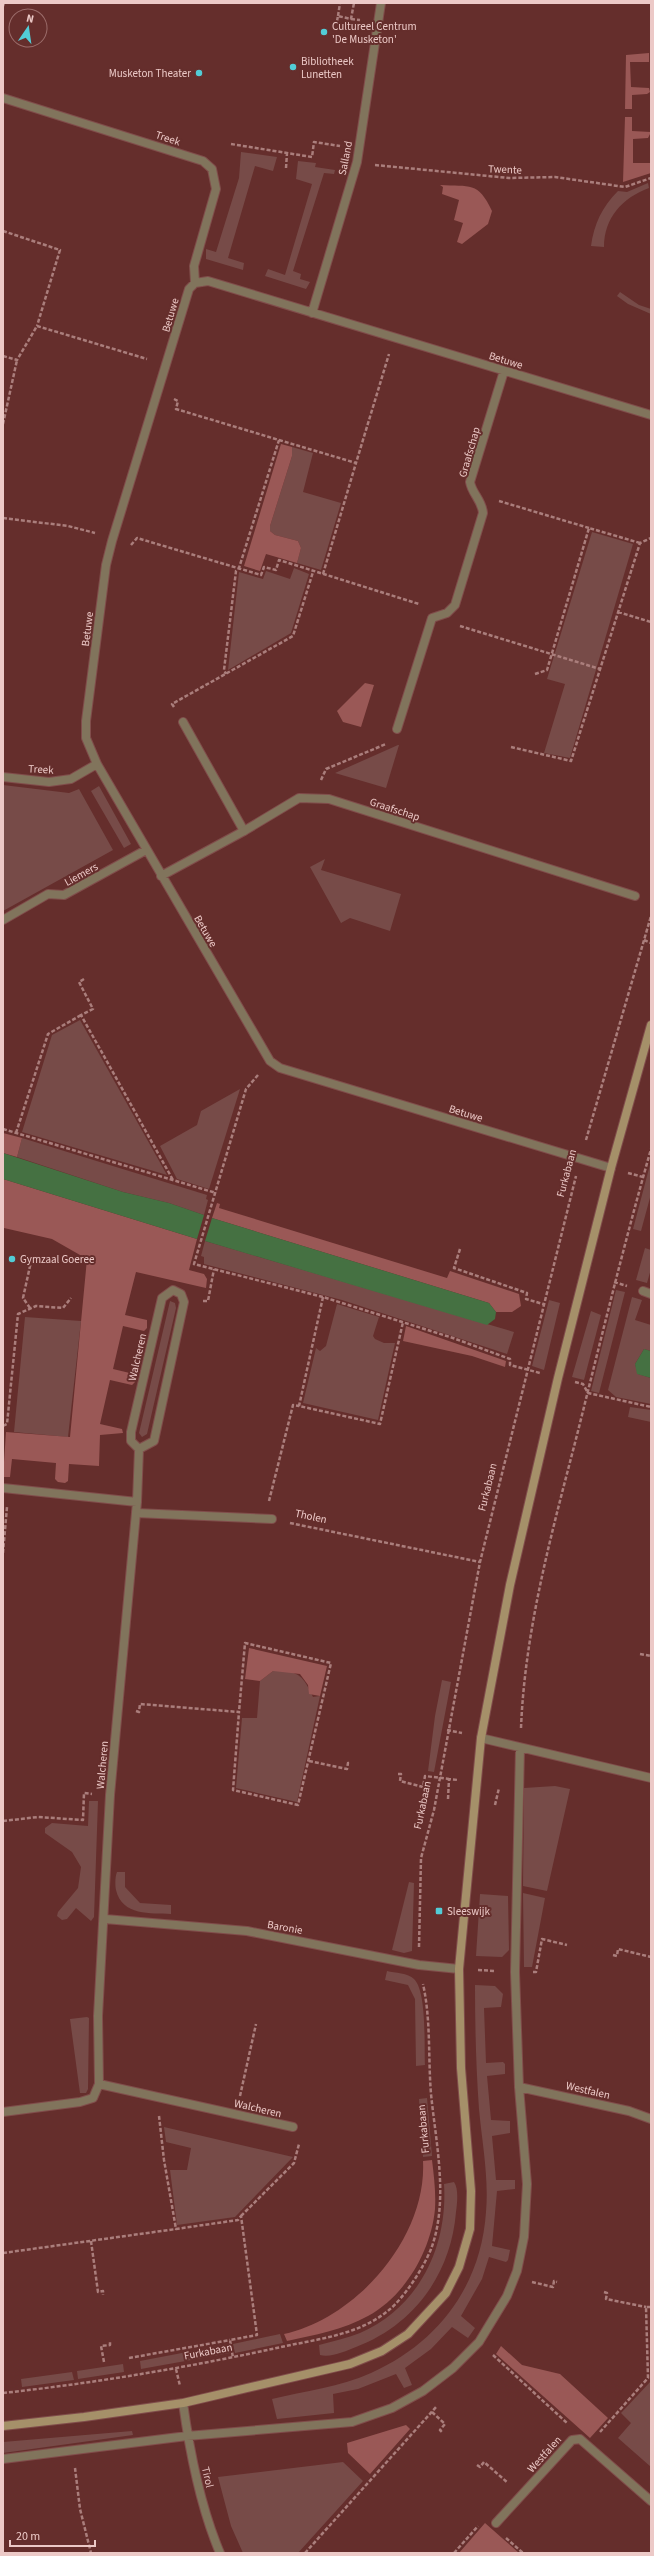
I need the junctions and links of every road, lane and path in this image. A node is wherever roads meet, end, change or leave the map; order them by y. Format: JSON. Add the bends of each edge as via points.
{"nodes":[{"id":1,"x":340,"y":3,"type":"edge"},
{"id":2,"x":354,"y":3,"type":"edge"},
{"id":3,"x":381,"y":3,"type":"edge"},
{"id":4,"x":338,"y":16,"type":"junction"},
{"id":5,"x":351,"y":19,"type":"junction"},
{"id":6,"x":358,"y":20,"type":"dead end"},
{"id":7,"x":337,"y":21,"type":"dead end"},
{"id":8,"x":3,"y":98,"type":"edge"},
{"id":9,"x":231,"y":144,"type":"dead end"},
{"id":10,"x":359,"y":148,"type":"junction"},
{"id":11,"x":287,"y":153,"type":"junction"},
{"id":12,"x":357,"y":162,"type":"junction"},
{"id":13,"x":286,"y":168,"type":"dead end"},
{"id":14,"x":651,"y":178,"type":"edge"},
{"id":15,"x":3,"y":231,"type":"edge"},
{"id":16,"x":195,"y":283,"type":"junction"},
{"id":17,"x":312,"y":313,"type":"junction"},
{"id":18,"x":37,"y":326,"type":"junction"},
{"id":19,"x":394,"y":338,"type":"junction"},
{"id":20,"x":3,"y":356,"type":"edge"},
{"id":21,"x":16,"y":360,"type":"junction"},
{"id":22,"x":167,"y":366,"type":"junction"},
{"id":23,"x":504,"y":371,"type":"junction"},
{"id":24,"x":158,"y":395,"type":"junction"},
{"id":25,"x":651,"y":415,"type":"edge"},
{"id":26,"x":3,"y":424,"type":"edge"},
{"id":27,"x":279,"y":440,"type":"junction"},
{"id":28,"x":356,"y":463,"type":"junction"},
{"id":29,"x":479,"y":498,"type":"junction"},
{"id":30,"x":3,"y":518,"type":"edge"},
{"id":31,"x":589,"y":528,"type":"junction"},
{"id":32,"x":651,"y":538,"type":"edge"},
{"id":33,"x":112,"y":541,"type":"junction"},
{"id":34,"x":640,"y":543,"type":"junction"},
{"id":35,"x":239,"y":568,"type":"junction"},
{"id":36,"x":313,"y":572,"type":"junction"},
{"id":37,"x":322,"y":574,"type":"junction"},
{"id":38,"x":618,"y":612,"type":"junction"},
{"id":39,"x":447,"y":613,"type":"junction"},
{"id":40,"x":432,"y":618,"type":"junction"},
{"id":41,"x":651,"y":622,"type":"edge"},
{"id":42,"x":552,"y":654,"type":"junction"},
{"id":43,"x":600,"y":669,"type":"junction"},
{"id":44,"x":226,"y":674,"type":"junction"},
{"id":45,"x":535,"y":674,"type":"dead end"},
{"id":46,"x":183,"y":722,"type":"joint"},
{"id":47,"x":397,"y":730,"type":"joint"},
{"id":48,"x":511,"y":747,"type":"dead end"},
{"id":49,"x":97,"y":764,"type":"junction"},
{"id":50,"x":3,"y":777,"type":"edge"},
{"id":51,"x":314,"y":797,"type":"junction"},
{"id":52,"x":244,"y":831,"type":"junction"},
{"id":53,"x":146,"y":850,"type":"junction"},
{"id":54,"x":161,"y":876,"type":"junction"},
{"id":55,"x":635,"y":896,"type":"dead end"},
{"id":56,"x":651,"y":916,"type":"edge"},
{"id":57,"x":3,"y":920,"type":"edge"},
{"id":58,"x":644,"y":940,"type":"junction"},
{"id":59,"x":651,"y":943,"type":"edge"},
{"id":60,"x":84,"y":979,"type":"dead end"},
{"id":61,"x":82,"y":1015,"type":"junction"},
{"id":62,"x":651,"y":1025,"type":"edge"},
{"id":63,"x":270,"y":1061,"type":"junction"},
{"id":64,"x":3,"y":1129,"type":"edge"},
{"id":65,"x":16,"y":1133,"type":"junction"},
{"id":66,"x":651,"y":1148,"type":"edge"},
{"id":67,"x":580,"y":1159,"type":"junction"},
{"id":68,"x":611,"y":1168,"type":"junction"},
{"id":69,"x":173,"y":1180,"type":"junction"},
{"id":70,"x":216,"y":1193,"type":"junction"},
{"id":71,"x":460,"y":1249,"type":"dead end"},
{"id":72,"x":32,"y":1257,"type":"dead end"},
{"id":73,"x":214,"y":1270,"type":"junction"},
{"id":74,"x":323,"y":1297,"type":"junction"},
{"id":75,"x":71,"y":1298,"type":"dead end"},
{"id":76,"x":184,"y":1302,"type":"junction"},
{"id":77,"x":543,"y":1304,"type":"junction"},
{"id":78,"x":30,"y":1308,"type":"junction"},
{"id":79,"x":403,"y":1322,"type":"junction"},
{"id":80,"x":527,"y":1369,"type":"junction"},
{"id":81,"x":558,"y":1378,"type":"junction"},
{"id":82,"x":588,"y":1393,"type":"junction"},
{"id":83,"x":299,"y":1406,"type":"junction"},
{"id":84,"x":651,"y":1407,"type":"edge"},
{"id":85,"x":3,"y":1426,"type":"edge"},
{"id":86,"x":139,"y":1449,"type":"junction"},
{"id":87,"x":6,"y":1489,"type":"edge"},
{"id":88,"x":137,"y":1502,"type":"junction"},
{"id":89,"x":136,"y":1513,"type":"junction"},
{"id":90,"x":272,"y":1519,"type":"junction"},
{"id":91,"x":3,"y":1553,"type":"edge"},
{"id":92,"x":480,"y":1562,"type":"junction"},
{"id":93,"x":640,"y":1654,"type":"dead end"},
{"id":94,"x":651,"y":1656,"type":"edge"},
{"id":95,"x":118,"y":1710,"type":"junction"},
{"id":96,"x":239,"y":1712,"type":"junction"},
{"id":97,"x":481,"y":1738,"type":"junction"},
{"id":98,"x":520,"y":1749,"type":"junction"},
{"id":99,"x":309,"y":1760,"type":"junction"},
{"id":100,"x":351,"y":1764,"type":"dead end"},
{"id":101,"x":398,"y":1774,"type":"dead end"},
{"id":102,"x":651,"y":1778,"type":"edge"},
{"id":103,"x":439,"y":1779,"type":"junction"},
{"id":104,"x":449,"y":1779,"type":"dead end"},
{"id":105,"x":110,"y":1795,"type":"junction"},
{"id":106,"x":3,"y":1821,"type":"edge"},
{"id":107,"x":105,"y":1919,"type":"junction"},
{"id":108,"x":567,"y":1945,"type":"dead end"},
{"id":109,"x":613,"y":1955,"type":"dead end"},
{"id":110,"x":651,"y":1957,"type":"edge"},
{"id":111,"x":418,"y":1965,"type":"junction"},
{"id":112,"x":459,"y":1969,"type":"junction"},
{"id":113,"x":515,"y":1972,"type":"junction"},
{"id":114,"x":256,"y":2024,"type":"dead end"},
{"id":115,"x":99,"y":2084,"type":"junction"},
{"id":116,"x":519,"y":2087,"type":"junction"},
{"id":117,"x":157,"y":2096,"type":"junction"},
{"id":118,"x":3,"y":2112,"type":"edge"},
{"id":119,"x":236,"y":2114,"type":"junction"},
{"id":120,"x":651,"y":2119,"type":"edge"},
{"id":121,"x":293,"y":2128,"type":"joint"},
{"id":122,"x":241,"y":2216,"type":"junction"},
{"id":123,"x":176,"y":2229,"type":"junction"},
{"id":124,"x":91,"y":2241,"type":"junction"},
{"id":125,"x":3,"y":2252,"type":"edge"},
{"id":126,"x":514,"y":2278,"type":"junction"},
{"id":127,"x":557,"y":2282,"type":"dead end"},
{"id":128,"x":604,"y":2292,"type":"dead end"},
{"id":129,"x":103,"y":2295,"type":"dead end"},
{"id":130,"x":646,"y":2307,"type":"junction"},
{"id":131,"x":651,"y":2307,"type":"edge"},
{"id":132,"x":230,"y":2340,"type":"junction"},
{"id":133,"x":110,"y":2342,"type":"dead end"},
{"id":134,"x":479,"y":2342,"type":"junction"},
{"id":135,"x":129,"y":2358,"type":"dead end"},
{"id":136,"x":233,"y":2358,"type":"junction"},
{"id":137,"x":104,"y":2362,"type":"dead end"},
{"id":138,"x":3,"y":2393,"type":"edge"},
{"id":139,"x":183,"y":2403,"type":"junction"},
{"id":140,"x":439,"y":2404,"type":"dead end"},
{"id":141,"x":432,"y":2412,"type":"junction"},
{"id":142,"x":3,"y":2426,"type":"edge"},
{"id":143,"x":442,"y":2432,"type":"dead end"},
{"id":144,"x":187,"y":2436,"type":"junction"},
{"id":145,"x":580,"y":2439,"type":"junction"},
{"id":146,"x":587,"y":2446,"type":"junction"},
{"id":147,"x":73,"y":2451,"type":"junction"},
{"id":148,"x":3,"y":2459,"type":"edge"},
{"id":149,"x":477,"y":2465,"type":"dead end"},
{"id":150,"x":522,"y":2495,"type":"junction"},
{"id":151,"x":651,"y":2501,"type":"edge"},
{"id":152,"x":496,"y":2522,"type":"dead end"},
{"id":153,"x":479,"y":2524,"type":"dead end"},
{"id":154,"x":91,"y":2553,"type":"edge"},
{"id":155,"x":220,"y":2553,"type":"edge"},
{"id":156,"x":305,"y":2553,"type":"edge"},
{"id":157,"x":454,"y":2553,"type":"edge"}],
"edges":[{"from":1,"to":4,"type":"path"},
{"from":2,"to":5,"type":"path"},
{"from":3,"to":10,"type":"street","name":"Salland"},
{"from":4,"to":5,"type":"path"},
{"from":4,"to":7,"type":"path"},
{"from":5,"to":6,"type":"path"},
{"from":8,"to":16,"type":"street","name":"Treek","via":[[203,161],[212,169],[216,189],[194,266]]},
{"from":9,"to":11,"type":"path"},
{"from":10,"to":11,"type":"path","via":[[314,142],[312,157]]},
{"from":10,"to":12,"type":"street","name":"Salland"},
{"from":11,"to":13,"type":"path"},
{"from":12,"to":14,"type":"path","name":"Twente","via":[[387,168],[509,178],[555,177],[625,187]]},
{"from":12,"to":17,"type":"street","name":"Salland"},
{"from":15,"to":18,"type":"path","via":[[60,250]]},
{"from":16,"to":17,"type":"street","name":"Betuwe","via":[[208,281]]},
{"from":16,"to":22,"type":"street","name":"Betuwe","via":[[189,289]]},
{"from":17,"to":19,"type":"street","name":"Betuwe"},
{"from":18,"to":21,"type":"path"},
{"from":18,"to":22,"type":"path"},
{"from":19,"to":23,"type":"street","name":"Betuwe"},
{"from":19,"to":28,"type":"path"},
{"from":20,"to":21,"type":"path"},
{"from":21,"to":26,"type":"path"},
{"from":22,"to":24,"type":"street","name":"Betuwe"},
{"from":23,"to":25,"type":"street","name":"Betuwe"},
{"from":23,"to":29,"type":"street","name":"Graafschap","via":[[470,482],[471,490]]},
{"from":24,"to":27,"type":"path","via":[[178,401],[176,409]]},
{"from":24,"to":33,"type":"street","name":"Betuwe"},
{"from":27,"to":28,"type":"path"},
{"from":27,"to":35,"type":"path"},
{"from":28,"to":37,"type":"path"},
{"from":29,"to":31,"type":"path","via":[[502,502]]},
{"from":29,"to":39,"type":"street","name":"Graafschap","via":[[483,513],[456,605]]},
{"from":30,"to":33,"type":"path","via":[[68,526],[102,535]]},
{"from":31,"to":34,"type":"path"},
{"from":31,"to":42,"type":"path"},
{"from":32,"to":34,"type":"path"},
{"from":33,"to":35,"type":"path","via":[[132,546],[137,538]]},
{"from":33,"to":49,"type":"street","name":"Betuwe","via":[[106,565],[86,721],[86,738]]},
{"from":34,"to":38,"type":"path"},
{"from":35,"to":36,"type":"path","via":[[262,575],[264,567],[276,570],[279,560]]},
{"from":35,"to":44,"type":"path","via":[[236,571],[224,670]]},
{"from":36,"to":37,"type":"path"},
{"from":36,"to":44,"type":"path","via":[[293,636]]},
{"from":37,"to":39,"type":"path"},
{"from":38,"to":41,"type":"path"},
{"from":38,"to":43,"type":"path"},
{"from":39,"to":40,"type":"street"},
{"from":40,"to":42,"type":"path"},
{"from":40,"to":47,"type":"street"},
{"from":42,"to":43,"type":"path"},
{"from":42,"to":45,"type":"path","via":[[547,670]]},
{"from":43,"to":48,"type":"path","via":[[571,762]]},
{"from":44,"to":46,"type":"path","via":[[172,704]]},
{"from":46,"to":52,"type":"street"},
{"from":47,"to":51,"type":"path","via":[[394,741],[326,768]]},
{"from":49,"to":50,"type":"street","name":"Treek","via":[[71,779],[49,782]]},
{"from":49,"to":53,"type":"street","name":"Betuwe"},
{"from":51,"to":52,"type":"street","name":"Graafschap","via":[[299,798]]},
{"from":51,"to":55,"type":"street","name":"Graafschap","via":[[329,799]]},
{"from":52,"to":54,"type":"street","name":"Graafschap"},
{"from":53,"to":54,"type":"street","name":"Betuwe"},
{"from":53,"to":57,"type":"street","name":"Liemers","via":[[64,896],[48,894]]},
{"from":54,"to":63,"type":"street","name":"Betuwe"},
{"from":56,"to":58,"type":"path","name":"Furkabaan"},
{"from":58,"to":59,"type":"path"},
{"from":58,"to":67,"type":"path","name":"Furkabaan"},
{"from":60,"to":61,"type":"path","via":[[79,982],[93,1009]]},
{"from":61,"to":65,"type":"path","via":[[48,1034]]},
{"from":61,"to":69,"type":"path"},
{"from":62,"to":68,"type":"street"},
{"from":63,"to":67,"type":"street","name":"Betuwe","via":[[280,1068]]},
{"from":63,"to":70,"type":"path","via":[[246,1090]]},
{"from":64,"to":65,"type":"path"},
{"from":65,"to":69,"type":"path"},
{"from":66,"to":82,"type":"path","via":[[614,1282]]},
{"from":67,"to":68,"type":"street","name":"Betuwe"},
{"from":67,"to":77,"type":"path","name":"Furkabaan"},
{"from":68,"to":81,"type":"street"},
{"from":69,"to":70,"type":"path"},
{"from":70,"to":73,"type":"path","via":[[194,1264]]},
{"from":71,"to":77,"type":"path","via":[[454,1268],[527,1293],[526,1299]]},
{"from":72,"to":78,"type":"path","via":[[23,1298]]},
{"from":73,"to":74,"type":"path"},
{"from":73,"to":76,"type":"path","via":[[208,1301]]},
{"from":74,"to":79,"type":"path"},
{"from":74,"to":83,"type":"path"},
{"from":75,"to":78,"type":"path","via":[[63,1308]]},
{"from":76,"to":86,"type":"street","via":[[154,1441]]},
{"from":76,"to":86,"type":"street","name":"Walcheren","via":[[181,1294],[173,1290],[162,1298],[130,1432],[131,1441]]},
{"from":77,"to":80,"type":"path","name":"Furkabaan"},
{"from":78,"to":85,"type":"path","via":[[18,1314],[7,1424]]},
{"from":79,"to":80,"type":"path","via":[[510,1360],[510,1365]]},
{"from":79,"to":83,"type":"path","via":[[380,1424]]},
{"from":80,"to":81,"type":"path"},
{"from":80,"to":92,"type":"path","name":"Furkabaan"},
{"from":81,"to":82,"type":"path","via":[[583,1384]]},
{"from":81,"to":97,"type":"street","via":[[510,1585]]},
{"from":82,"to":84,"type":"path"},
{"from":82,"to":98,"type":"path","via":[[544,1567],[531,1634],[524,1680]]},
{"from":83,"to":90,"type":"path","via":[[293,1405],[266,1513]]},
{"from":86,"to":88,"type":"street","name":"Walcheren"},
{"from":87,"to":88,"type":"street"},
{"from":87,"to":91,"type":"path"},
{"from":88,"to":89,"type":"street","name":"Walcheren"},
{"from":89,"to":90,"type":"street"},
{"from":89,"to":95,"type":"street","name":"Walcheren"},
{"from":90,"to":92,"type":"path","name":"Tholen"},
{"from":92,"to":103,"type":"path","name":"Furkabaan"},
{"from":93,"to":94,"type":"path"},
{"from":95,"to":96,"type":"path","via":[[139,1712],[140,1704]]},
{"from":95,"to":105,"type":"street","name":"Walcheren"},
{"from":96,"to":99,"type":"path","via":[[233,1790],[298,1805]]},
{"from":96,"to":99,"type":"path","via":[[245,1644],[331,1663]]},
{"from":97,"to":98,"type":"street"},
{"from":97,"to":112,"type":"street"},
{"from":98,"to":102,"type":"street"},
{"from":98,"to":113,"type":"street"},
{"from":99,"to":100,"type":"path","via":[[347,1769],[348,1763]]},
{"from":101,"to":103,"type":"path","via":[[401,1774],[400,1781],[423,1787],[425,1776]]},
{"from":103,"to":104,"type":"path"},
{"from":103,"to":111,"type":"path","name":"Furkabaan","via":[[434,1810],[421,1858]]},
{"from":105,"to":106,"type":"path","via":[[84,1793],[83,1820],[38,1817]]},
{"from":105,"to":107,"type":"street","name":"Walcheren"},
{"from":107,"to":111,"type":"street","name":"Baronie","via":[[247,1931]]},
{"from":107,"to":115,"type":"street","name":"Walcheren","via":[[98,2016]]},
{"from":108,"to":113,"type":"path","via":[[542,1939],[536,1972]]},
{"from":109,"to":110,"type":"path","via":[[617,1956],[618,1949]]},
{"from":111,"to":112,"type":"street","name":"Baronie"},
{"from":111,"to":136,"type":"path","name":"Furkabaan","via":[[427,2005],[430,2077],[441,2199],[430,2250],[417,2274],[390,2310],[351,2332]]},
{"from":112,"to":113,"type":"path"},
{"from":112,"to":139,"type":"street","via":[[461,2068],[470,2191],[470,2229],[459,2267],[446,2293],[408,2334],[382,2351],[350,2364]]},
{"from":113,"to":116,"type":"street"},
{"from":114,"to":119,"type":"path"},
{"from":115,"to":117,"type":"street","name":"Walcheren"},
{"from":115,"to":118,"type":"street","via":[[93,2098],[80,2102]]},
{"from":116,"to":120,"type":"street","name":"Westfalen","via":[[630,2111]]},
{"from":116,"to":126,"type":"street","via":[[527,2184],[524,2237]]},
{"from":117,"to":119,"type":"street","name":"Walcheren"},
{"from":117,"to":123,"type":"path","via":[[164,2160]]},
{"from":119,"to":121,"type":"street","name":"Walcheren"},
{"from":121,"to":122,"type":"path","name":"Walcheren","via":[[304,2128],[294,2163]]},
{"from":122,"to":123,"type":"path","via":[[238,2220]]},
{"from":122,"to":132,"type":"path","via":[[257,2335]]},
{"from":123,"to":124,"type":"path"},
{"from":124,"to":125,"type":"path"},
{"from":124,"to":129,"type":"path","via":[[98,2292],[103,2291]]},
{"from":126,"to":127,"type":"path","via":[[553,2287],[554,2281]]},
{"from":126,"to":134,"type":"street","via":[[495,2319]]},
{"from":128,"to":130,"type":"path","via":[[607,2293],[606,2299],[640,2308]]},
{"from":130,"to":131,"type":"path"},
{"from":130,"to":146,"type":"path","via":[[648,2378]]},
{"from":132,"to":135,"type":"path"},
{"from":132,"to":136,"type":"path"},
{"from":133,"to":137,"type":"path","via":[[110,2345],[101,2346]]},
{"from":134,"to":144,"type":"street","via":[[453,2368],[423,2391],[392,2408],[352,2422]]},
{"from":134,"to":145,"type":"path","via":[[570,2425]]},
{"from":136,"to":138,"type":"path","name":"Furkabaan"},
{"from":139,"to":142,"type":"street"},
{"from":139,"to":144,"type":"street","name":"Tirol"},
{"from":140,"to":141,"type":"path"},
{"from":141,"to":143,"type":"path","via":[[445,2424],[440,2430]]},
{"from":141,"to":156,"type":"path"},
{"from":144,"to":147,"type":"street"},
{"from":144,"to":155,"type":"street","name":"Tirol","via":[[207,2522]]},
{"from":145,"to":146,"type":"street","name":"Westfalen"},
{"from":145,"to":150,"type":"street","name":"Westfalen","via":[[572,2440]]},
{"from":146,"to":151,"type":"street","name":"Westfalen"},
{"from":147,"to":148,"type":"street"},
{"from":147,"to":154,"type":"path","via":[[80,2509]]},
{"from":149,"to":150,"type":"path","via":[[480,2467],[484,2462]]},
{"from":150,"to":152,"type":"street","name":"Westfalen"},
{"from":153,"to":157,"type":"path"}]}
